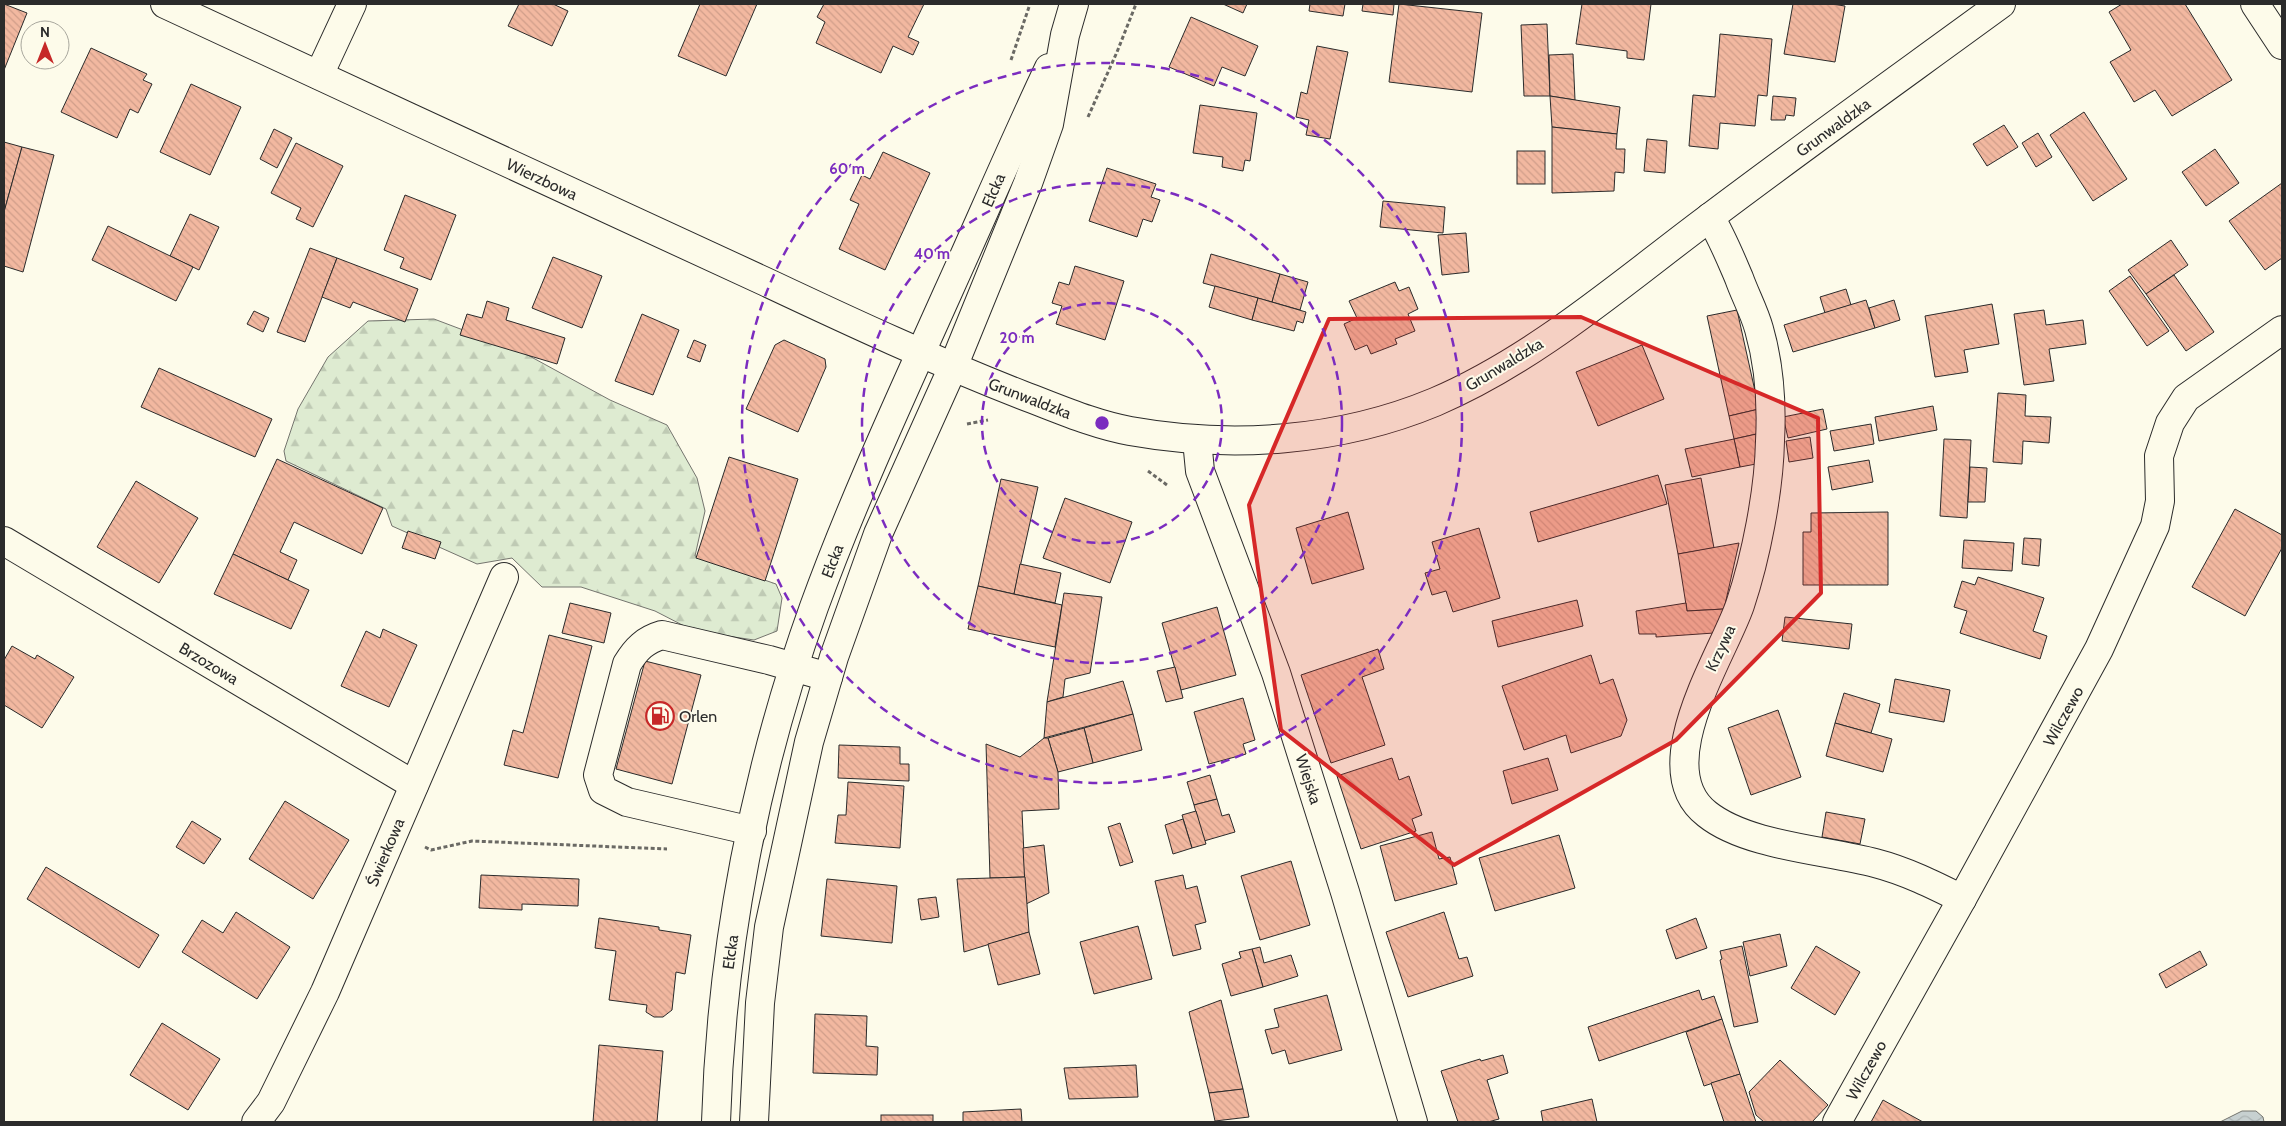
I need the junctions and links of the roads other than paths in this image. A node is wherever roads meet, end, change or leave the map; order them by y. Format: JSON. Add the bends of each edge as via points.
{"nodes":[{"id":1,"x":165,"y":4,"type":"edge"},
{"id":2,"x":352,"y":4,"type":"edge"},
{"id":3,"x":1074,"y":4,"type":"edge"},
{"id":4,"x":2001,"y":4,"type":"edge"},
{"id":5,"x":2255,"y":4,"type":"edge"},
{"id":6,"x":1065,"y":35,"type":"junction"},
{"id":7,"x":2282,"y":45,"type":"edge"},
{"id":8,"x":318,"y":75,"type":"junction"},
{"id":9,"x":1710,"y":217,"type":"junction"},
{"id":10,"x":2282,"y":330,"type":"edge"},
{"id":11,"x":920,"y":354,"type":"junction"},
{"id":12,"x":953,"y":367,"type":"junction"},
{"id":13,"x":1197,"y":440,"type":"junction"},
{"id":14,"x":4,"y":540,"type":"edge"},
{"id":15,"x":504,"y":576,"type":"dead end"},
{"id":16,"x":794,"y":668,"type":"junction"},
{"id":17,"x":828,"y":678,"type":"junction"},
{"id":18,"x":414,"y":785,"type":"junction"},
{"id":19,"x":752,"y":831,"type":"junction"},
{"id":20,"x":1962,"y":900,"type":"junction"},
{"id":21,"x":256,"y":1122,"type":"edge"},
{"id":22,"x":716,"y":1122,"type":"edge"},
{"id":23,"x":754,"y":1122,"type":"edge"},
{"id":24,"x":1413,"y":1122,"type":"edge"},
{"id":25,"x":1837,"y":1122,"type":"edge"}],
"edges":[{"from":1,"to":8,"type":"street","name":"Wierzbowa"},
{"from":2,"to":8,"type":"street"},
{"from":3,"to":6,"type":"street","name":"Ełcka"},
{"from":4,"to":9,"type":"street","name":"Grunwaldzka"},
{"from":5,"to":7,"type":"street"},
{"from":6,"to":11,"type":"street","name":"Ełcka","via":[[1001,169]]},
{"from":6,"to":12,"type":"street","name":"Ełcka","via":[[1049,124],[1025,192]]},
{"from":8,"to":11,"type":"street","name":"Wierzbowa"},
{"from":9,"to":13,"type":"street","name":"Grunwaldzka","via":[[1552,336],[1506,365],[1431,403],[1361,426],[1320,435]]},
{"from":9,"to":20,"type":"street","name":"Krzywa","via":[[1722,237],[1758,327],[1766,358],[1770,441],[1755,547],[1740,606],[1701,690],[1689,730],[1687,781],[1693,798],[1705,813],[1743,832],[1876,863],[1926,880]]},
{"from":10,"to":20,"type":"street","name":"Wilczewo","via":[[2186,398],[2170,423],[2159,456],[2160,501],[2155,526],[2099,649]]},
{"from":11,"to":12,"type":"street","name":"Grunwaldzka"},
{"from":11,"to":16,"type":"street","name":"Ełcka","via":[[846,522]]},
{"from":12,"to":13,"type":"street","name":"Grunwaldzka","via":[[1094,423]]},
{"from":12,"to":17,"type":"street","name":"Ełcka","via":[[878,534]]},
{"from":13,"to":24,"type":"street","name":"Wiejska","via":[[1200,471],[1276,674]]},
{"from":14,"to":18,"type":"street","name":"Brzozowa"},
{"from":15,"to":18,"type":"street","name":"Świerkowa"},
{"from":16,"to":17,"type":"street"},
{"from":16,"to":19,"type":"street","name":"Ełcka","via":[[777,723]]},
{"from":16,"to":19,"type":"street","via":[[662,635],[650,639],[636,649],[627,664],[598,775],[603,790],[627,802]]},
{"from":17,"to":23,"type":"street","name":"Ełcka","via":[[809,742],[769,927],[760,1003]]},
{"from":18,"to":21,"type":"street","name":"Świerkowa","via":[[325,992],[271,1102]]},
{"from":19,"to":22,"type":"street","name":"Ełcka","via":[[724,996]]},
{"from":20,"to":25,"type":"street","name":"Wilczewo"}]}
